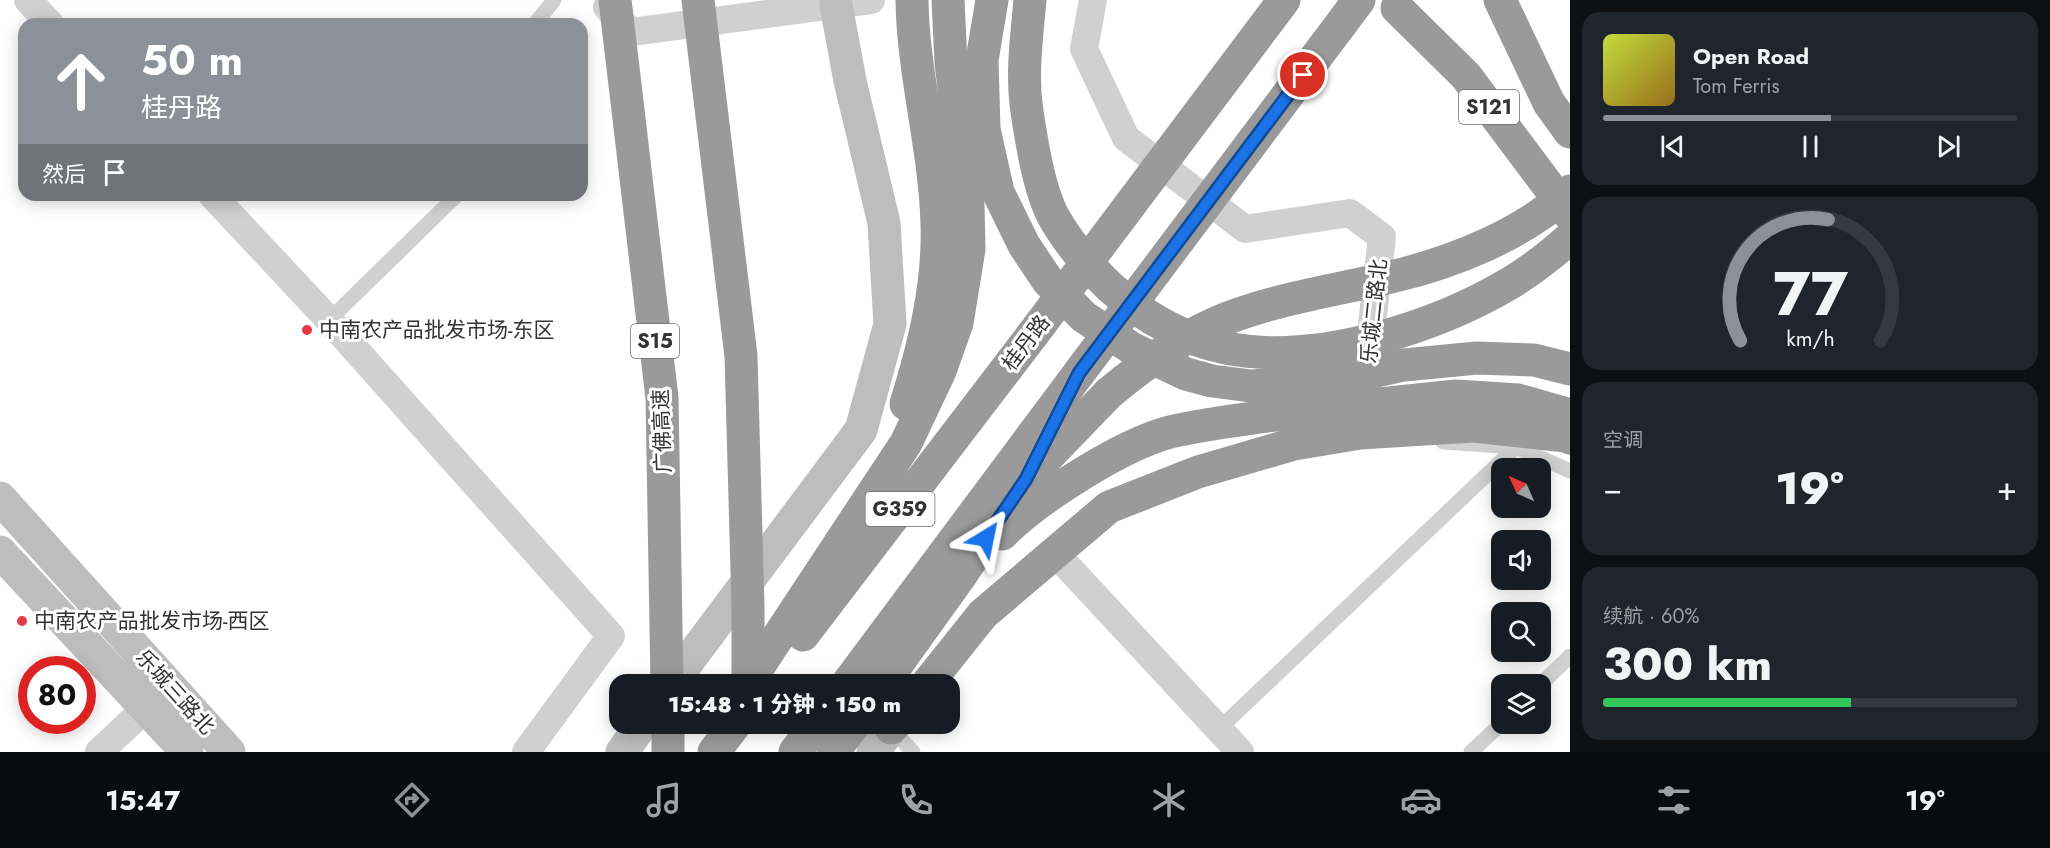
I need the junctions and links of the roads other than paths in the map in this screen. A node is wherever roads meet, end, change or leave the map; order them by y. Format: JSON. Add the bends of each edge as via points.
{"nodes":[{"id":1,"x":28,"y":0,"type":"edge"},
{"id":2,"x":554,"y":0,"type":"edge"},
{"id":3,"x":601,"y":0,"type":"edge"},
{"id":4,"x":615,"y":0,"type":"edge"},
{"id":5,"x":698,"y":0,"type":"edge"},
{"id":6,"x":871,"y":0,"type":"edge"},
{"id":7,"x":912,"y":0,"type":"edge"},
{"id":8,"x":948,"y":0,"type":"edge"},
{"id":9,"x":992,"y":0,"type":"edge"},
{"id":10,"x":1030,"y":0,"type":"edge"},
{"id":11,"x":1093,"y":0,"type":"edge"},
{"id":12,"x":1284,"y":0,"type":"edge"},
{"id":13,"x":1359,"y":0,"type":"edge"},
{"id":14,"x":1500,"y":0,"type":"edge"},
{"id":15,"x":836,"y":3,"type":"edge"},
{"id":16,"x":1398,"y":8,"type":"dead end"},
{"id":17,"x":44,"y":18,"type":"edge"},
{"id":18,"x":540,"y":18,"type":"edge"},
{"id":19,"x":1570,"y":132,"type":"edge"},
{"id":20,"x":1570,"y":191,"type":"edge"},
{"id":21,"x":218,"y":201,"type":"edge"},
{"id":22,"x":451,"y":201,"type":"edge"},
{"id":23,"x":1570,"y":215,"type":"edge"},
{"id":24,"x":1570,"y":238,"type":"edge"},
{"id":25,"x":329,"y":320,"type":"junction"},
{"id":26,"x":1570,"y":369,"type":"edge"},
{"id":27,"x":1079,"y":373,"type":"junction"},
{"id":28,"x":1570,"y":415,"type":"edge"},
{"id":29,"x":1360,"y":433,"type":"junction"},
{"id":30,"x":1570,"y":438,"type":"edge"},
{"id":31,"x":1516,"y":447,"type":"junction"},
{"id":32,"x":1570,"y":471,"type":"edge"},
{"id":33,"x":1026,"y":479,"type":"junction"},
{"id":34,"x":0,"y":498,"type":"edge"},
{"id":35,"x":31,"y":531,"type":"junction"},
{"id":36,"x":1054,"y":553,"type":"junction"},
{"id":37,"x":1,"y":556,"type":"edge"},
{"id":38,"x":959,"y":578,"type":"junction"},
{"id":39,"x":1570,"y":656,"type":"edge"},
{"id":40,"x":669,"y":674,"type":"edge"},
{"id":41,"x":677,"y":674,"type":"edge"},
{"id":42,"x":747,"y":674,"type":"edge"},
{"id":43,"x":747,"y":674,"type":"edge"},
{"id":44,"x":754,"y":674,"type":"edge"},
{"id":45,"x":774,"y":674,"type":"edge"},
{"id":46,"x":854,"y":674,"type":"edge"},
{"id":47,"x":890,"y":674,"type":"edge"},
{"id":48,"x":935,"y":674,"type":"edge"},
{"id":49,"x":1551,"y":674,"type":"edge"},
{"id":50,"x":170,"y":685,"type":"junction"},
{"id":51,"x":146,"y":708,"type":"junction"},
{"id":52,"x":1491,"y":733,"type":"edge"},
{"id":53,"x":635,"y":734,"type":"edge"},
{"id":54,"x":668,"y":734,"type":"edge"},
{"id":55,"x":710,"y":734,"type":"edge"},
{"id":56,"x":713,"y":734,"type":"edge"},
{"id":57,"x":728,"y":734,"type":"edge"},
{"id":58,"x":747,"y":734,"type":"edge"},
{"id":59,"x":809,"y":734,"type":"edge"},
{"id":60,"x":847,"y":734,"type":"edge"},
{"id":61,"x":890,"y":734,"type":"edge"},
{"id":62,"x":1230,"y":745,"type":"edge"},
{"id":63,"x":99,"y":752,"type":"edge"},
{"id":64,"x":187,"y":752,"type":"edge"},
{"id":65,"x":229,"y":752,"type":"edge"},
{"id":66,"x":526,"y":752,"type":"edge"},
{"id":67,"x":622,"y":752,"type":"edge"},
{"id":68,"x":668,"y":752,"type":"edge"},
{"id":69,"x":700,"y":752,"type":"edge"},
{"id":70,"x":714,"y":752,"type":"edge"},
{"id":71,"x":747,"y":752,"type":"edge"},
{"id":72,"x":795,"y":752,"type":"edge"},
{"id":73,"x":833,"y":752,"type":"edge"},
{"id":74,"x":913,"y":752,"type":"edge"},
{"id":75,"x":1471,"y":752,"type":"edge"}],
"edges":[{"from":1,"to":17,"type":"street"},
{"from":2,"to":18,"type":"lane"},
{"from":3,"to":15,"type":"street","via":[[631,32]]},
{"from":4,"to":40,"type":"highway","name":"广佛高速","number":"S15","bridge":true,"via":[[662,398]]},
{"from":5,"to":42,"type":"highway","bridge":true,"via":[[741,356]]},
{"from":6,"to":15,"type":"street"},
{"from":7,"to":43,"type":"highway","via":[[916,68],[937,224],[934,284],[922,349],[897,434]]},
{"from":8,"to":44,"type":"highway","via":[[951,63],[968,204],[969,249],[957,323],[940,371],[906,443]]},
{"from":9,"to":26,"type":"highway","bridge":true,"via":[[982,60],[984,129],[998,192],[1024,245],[1048,281],[1084,316],[1133,349],[1186,374],[1251,386],[1336,380],[1404,365],[1477,358],[1534,360]]},
{"from":10,"to":24,"type":"highway","bridge":true,"via":[[1026,102],[1039,177],[1051,212],[1068,241],[1114,290],[1150,319],[1192,339],[1227,348],[1269,352],[1353,344],[1461,308],[1513,281]]},
{"from":11,"to":29,"type":"street","name":"乐城二路北","via":[[1084,49],[1126,138],[1245,229],[1350,213],[1382,237]]},
{"from":12,"to":45,"type":"highway","name":"桂丹路","number":"G359","bridge":true},
{"from":13,"to":27,"type":"highway","bridge":true},
{"from":14,"to":19,"type":"highway","number":"S121","via":[[1549,103]]},
{"from":15,"to":41,"type":"street","via":[[884,223],[890,324],[861,430]]},
{"from":16,"to":23,"type":"highway","number":"S121","via":[[1466,76]]},
{"from":20,"to":33,"type":"highway","bridge":true,"via":[[1512,232],[1458,256],[1395,276],[1278,302],[1203,328],[1142,366],[1109,393]]},
{"from":21,"to":25,"type":"street"},
{"from":22,"to":25,"type":"lane"},
{"from":25,"to":66,"type":"street","via":[[611,636]]},
{"from":27,"to":33,"type":"highway"},
{"from":27,"to":46,"type":"highway","number":"G359"},
{"from":28,"to":38,"type":"highway","bridge":true,"via":[[1518,400],[1456,396],[1274,415],[1167,433],[1130,447],[1038,505],[1007,529]]},
{"from":29,"to":30,"type":"highway","via":[[1473,426]]},
{"from":29,"to":31,"type":"lane"},
{"from":29,"to":36,"type":"highway","via":[[1294,444],[1198,472],[1109,507]]},
{"from":31,"to":32,"type":"lane"},
{"from":31,"to":62,"type":"lane"},
{"from":33,"to":38,"type":"highway"},
{"from":34,"to":35,"type":"street","name":"乐城三路北"},
{"from":35,"to":37,"type":"lane"},
{"from":35,"to":50,"type":"street","name":"乐城三路北"},
{"from":36,"to":48,"type":"highway","via":[[983,614]]},
{"from":36,"to":62,"type":"street"},
{"from":37,"to":51,"type":"street","name":"乐城三路北"},
{"from":38,"to":47,"type":"highway"},
{"from":39,"to":49,"type":"lane"},
{"from":50,"to":51,"type":"street"},
{"from":50,"to":65,"type":"street","name":"乐城三路北"},
{"from":51,"to":63,"type":"street"},
{"from":51,"to":64,"type":"street","name":"乐城三路北"},
{"from":52,"to":75,"type":"lane"},
{"from":53,"to":67,"type":"street"},
{"from":54,"to":68,"type":"highway"},
{"from":55,"to":69,"type":"highway"},
{"from":56,"to":69,"type":"highway"},
{"from":57,"to":70,"type":"highway"},
{"from":58,"to":71,"type":"highway"},
{"from":59,"to":72,"type":"highway"},
{"from":60,"to":73,"type":"highway"},
{"from":61,"to":74,"type":"lane"}]}
